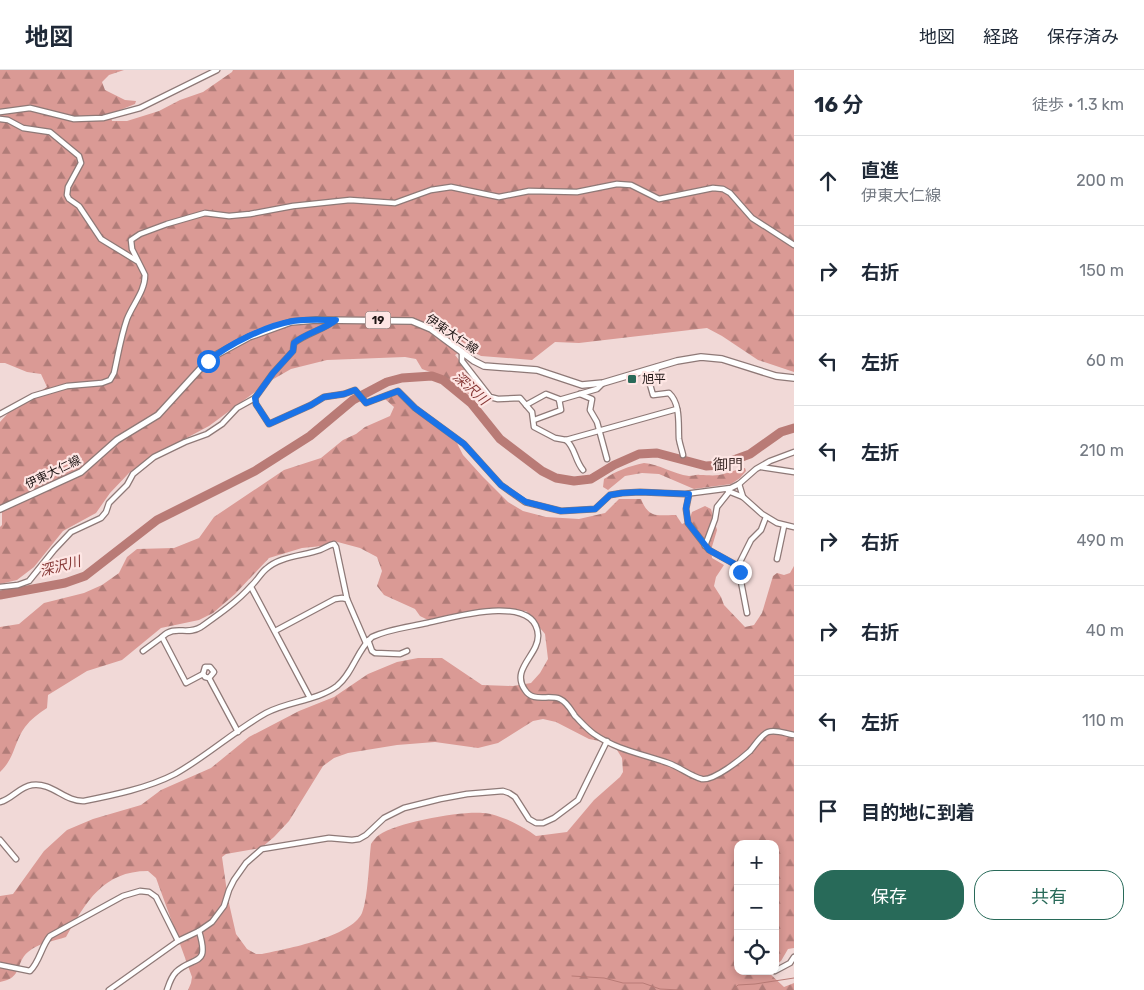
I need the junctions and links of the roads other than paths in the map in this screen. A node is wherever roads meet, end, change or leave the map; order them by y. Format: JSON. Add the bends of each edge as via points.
{"nodes":[{"id":1,"x":217,"y":70,"type":"edge"},
{"id":2,"x":0,"y":112,"type":"edge"},
{"id":3,"x":0,"y":119,"type":"edge"},
{"id":4,"x":794,"y":245,"type":"edge"},
{"id":5,"x":138,"y":261,"type":"junction"},
{"id":6,"x":336,"y":320,"type":"junction"},
{"id":7,"x":462,"y":352,"type":"junction"},
{"id":8,"x":657,"y":367,"type":"junction"},
{"id":9,"x":794,"y":378,"type":"edge"},
{"id":10,"x":603,"y":383,"type":"junction"},
{"id":11,"x":580,"y":394,"type":"junction"},
{"id":12,"x":255,"y":398,"type":"junction"},
{"id":13,"x":559,"y":400,"type":"junction"},
{"id":14,"x":526,"y":405,"type":"junction"},
{"id":15,"x":677,"y":409,"type":"junction"},
{"id":16,"x":0,"y":414,"type":"edge"},
{"id":17,"x":534,"y":420,"type":"junction"},
{"id":18,"x":599,"y":430,"type":"junction"},
{"id":19,"x":566,"y":440,"type":"junction"},
{"id":20,"x":794,"y":452,"type":"edge"},
{"id":21,"x":683,"y":455,"type":"dead end"},
{"id":22,"x":607,"y":459,"type":"dead end"},
{"id":23,"x":761,"y":466,"type":"junction"},
{"id":24,"x":583,"y":470,"type":"dead end"},
{"id":25,"x":794,"y":472,"type":"edge"},
{"id":26,"x":739,"y":484,"type":"junction"},
{"id":27,"x":728,"y":490,"type":"junction"},
{"id":28,"x":689,"y":494,"type":"junction"},
{"id":29,"x":743,"y":497,"type":"junction"},
{"id":30,"x":0,"y":508,"type":"edge"},
{"id":31,"x":766,"y":517,"type":"junction"},
{"id":32,"x":784,"y":526,"type":"junction"},
{"id":33,"x":794,"y":527,"type":"edge"},
{"id":34,"x":705,"y":546,"type":"junction"},
{"id":35,"x":777,"y":559,"type":"dead end"},
{"id":36,"x":738,"y":566,"type":"junction"},
{"id":37,"x":0,"y":587,"type":"edge"},
{"id":38,"x":251,"y":587,"type":"junction"},
{"id":39,"x":347,"y":599,"type":"junction"},
{"id":40,"x":747,"y":613,"type":"dead end"},
{"id":41,"x":275,"y":631,"type":"junction"},
{"id":42,"x":162,"y":637,"type":"junction"},
{"id":43,"x":367,"y":642,"type":"junction"},
{"id":44,"x":407,"y":651,"type":"dead end"},
{"id":45,"x":143,"y":652,"type":"dead end"},
{"id":46,"x":203,"y":674,"type":"junction"},
{"id":47,"x":209,"y":678,"type":"junction"},
{"id":48,"x":310,"y":698,"type":"junction"},
{"id":49,"x":238,"y":732,"type":"junction"},
{"id":50,"x":794,"y":735,"type":"edge"},
{"id":51,"x":607,"y":741,"type":"junction"},
{"id":52,"x":2,"y":803,"type":"edge"},
{"id":53,"x":0,"y":840,"type":"edge"},
{"id":54,"x":16,"y":859,"type":"dead end"},
{"id":55,"x":199,"y":931,"type":"junction"},
{"id":56,"x":178,"y":941,"type":"junction"},
{"id":57,"x":794,"y":957,"type":"edge"},
{"id":58,"x":0,"y":965,"type":"edge"},
{"id":59,"x":779,"y":968,"type":"edge"},
{"id":60,"x":109,"y":990,"type":"edge"},
{"id":61,"x":166,"y":990,"type":"edge"}],
"edges":[{"from":1,"to":2,"type":"street","via":[[140,108],[103,118],[74,119],[30,108]]},
{"from":3,"to":5,"type":"street","via":[[23,128],[50,132],[79,156],[80,163],[68,187],[69,199],[79,206],[101,239]]},
{"from":4,"to":5,"type":"street","via":[[752,218],[723,189],[713,188],[659,199],[631,185],[617,184],[577,192],[529,191],[499,197],[451,187],[431,190],[395,203],[350,200],[250,214],[205,213],[192,216],[133,238],[130,245]]},
{"from":5,"to":16,"type":"street","via":[[145,275],[144,283],[127,318],[110,380],[67,386],[33,396]]},
{"from":6,"to":7,"type":"main road","name":"伊東大仁線","number":"19","via":[[412,321],[431,329]]},
{"from":6,"to":12,"type":"street","via":[[294,343],[293,351]]},
{"from":6,"to":30,"type":"main road","name":"伊東大仁線","number":"19","via":[[301,320],[281,324],[232,345],[208,361],[158,415],[117,440],[81,472]]},
{"from":7,"to":10,"type":"main road","name":"伊東大仁線","number":"19","via":[[484,366],[537,370],[582,385]]},
{"from":7,"to":14,"type":"street","via":[[462,361],[490,396],[498,399],[518,397]]},
{"from":8,"to":9,"type":"main road","name":"伊東大仁線","number":"19","via":[[710,357]]},
{"from":8,"to":10,"type":"main road","name":"伊東大仁線","number":"19"},
{"from":8,"to":15,"type":"street","via":[[649,381],[653,395],[670,393]]},
{"from":10,"to":11,"type":"street","via":[[599,388]]},
{"from":11,"to":13,"type":"street"},
{"from":11,"to":18,"type":"street","via":[[592,399],[590,410]]},
{"from":12,"to":28,"type":"street","via":[[269,424],[324,397],[355,390],[364,402],[398,391],[415,408],[464,444],[501,485],[526,502],[561,511],[595,509],[610,495],[622,493]]},
{"from":12,"to":37,"type":"street","via":[[237,408],[207,434],[154,457],[133,474],[127,485],[109,502],[101,518],[71,532],[29,581]]},
{"from":13,"to":14,"type":"street","via":[[546,394]]},
{"from":13,"to":17,"type":"street","via":[[561,410]]},
{"from":14,"to":17,"type":"street"},
{"from":15,"to":18,"type":"street"},
{"from":15,"to":21,"type":"street"},
{"from":17,"to":19,"type":"street","via":[[533,425],[538,430]]},
{"from":18,"to":19,"type":"street"},
{"from":18,"to":22,"type":"street"},
{"from":19,"to":24,"type":"street"},
{"from":20,"to":23,"type":"street"},
{"from":23,"to":25,"type":"street"},
{"from":23,"to":26,"type":"street"},
{"from":26,"to":27,"type":"street"},
{"from":26,"to":29,"type":"street"},
{"from":27,"to":28,"type":"street"},
{"from":27,"to":29,"type":"street"},
{"from":27,"to":34,"type":"street","via":[[717,508]]},
{"from":28,"to":34,"type":"street","via":[[686,508],[688,523]]},
{"from":29,"to":31,"type":"street"},
{"from":31,"to":32,"type":"street"},
{"from":31,"to":36,"type":"street","via":[[762,530],[751,540]]},
{"from":32,"to":33,"type":"street"},
{"from":32,"to":35,"type":"street"},
{"from":34,"to":36,"type":"street"},
{"from":36,"to":40,"type":"street"},
{"from":38,"to":39,"type":"street","via":[[266,568],[334,544]]},
{"from":38,"to":41,"type":"street"},
{"from":38,"to":42,"type":"street","via":[[198,629],[172,630]]},
{"from":39,"to":41,"type":"street","via":[[335,599]]},
{"from":39,"to":43,"type":"street"},
{"from":41,"to":48,"type":"street"},
{"from":42,"to":45,"type":"street"},
{"from":42,"to":46,"type":"street","via":[[186,683]]},
{"from":43,"to":44,"type":"street","via":[[375,653],[400,654]]},
{"from":43,"to":48,"type":"street","via":[[343,681]]},
{"from":43,"to":51,"type":"street","via":[[377,635],[465,614],[491,610],[519,613],[533,621],[538,634],[521,671],[524,690],[535,697],[562,700],[593,733]]},
{"from":46,"to":47,"type":"street"},
{"from":46,"to":47,"type":"street","via":[[205,667],[210,667],[214,672]]},
{"from":47,"to":49,"type":"street"},
{"from":48,"to":49,"type":"street","via":[[275,709]]},
{"from":49,"to":52,"type":"street","via":[[177,773],[138,787],[100,798],[74,801],[49,787],[34,785]]},
{"from":50,"to":51,"type":"street","via":[[767,732],[748,753],[712,778],[704,779]]},
{"from":51,"to":55,"type":"street","via":[[578,800],[544,823],[529,819],[515,797],[503,791],[467,794],[404,808],[384,818],[359,839],[329,838],[267,847],[246,862],[232,883],[221,911]]},
{"from":53,"to":54,"type":"street"},
{"from":55,"to":56,"type":"street"},
{"from":55,"to":61,"type":"street","via":[[203,946],[201,957],[176,972]]},
{"from":56,"to":58,"type":"street","via":[[156,897],[140,891],[122,896],[50,936],[30,971]]},
{"from":56,"to":60,"type":"street"},
{"from":57,"to":59,"type":"street"}]}
